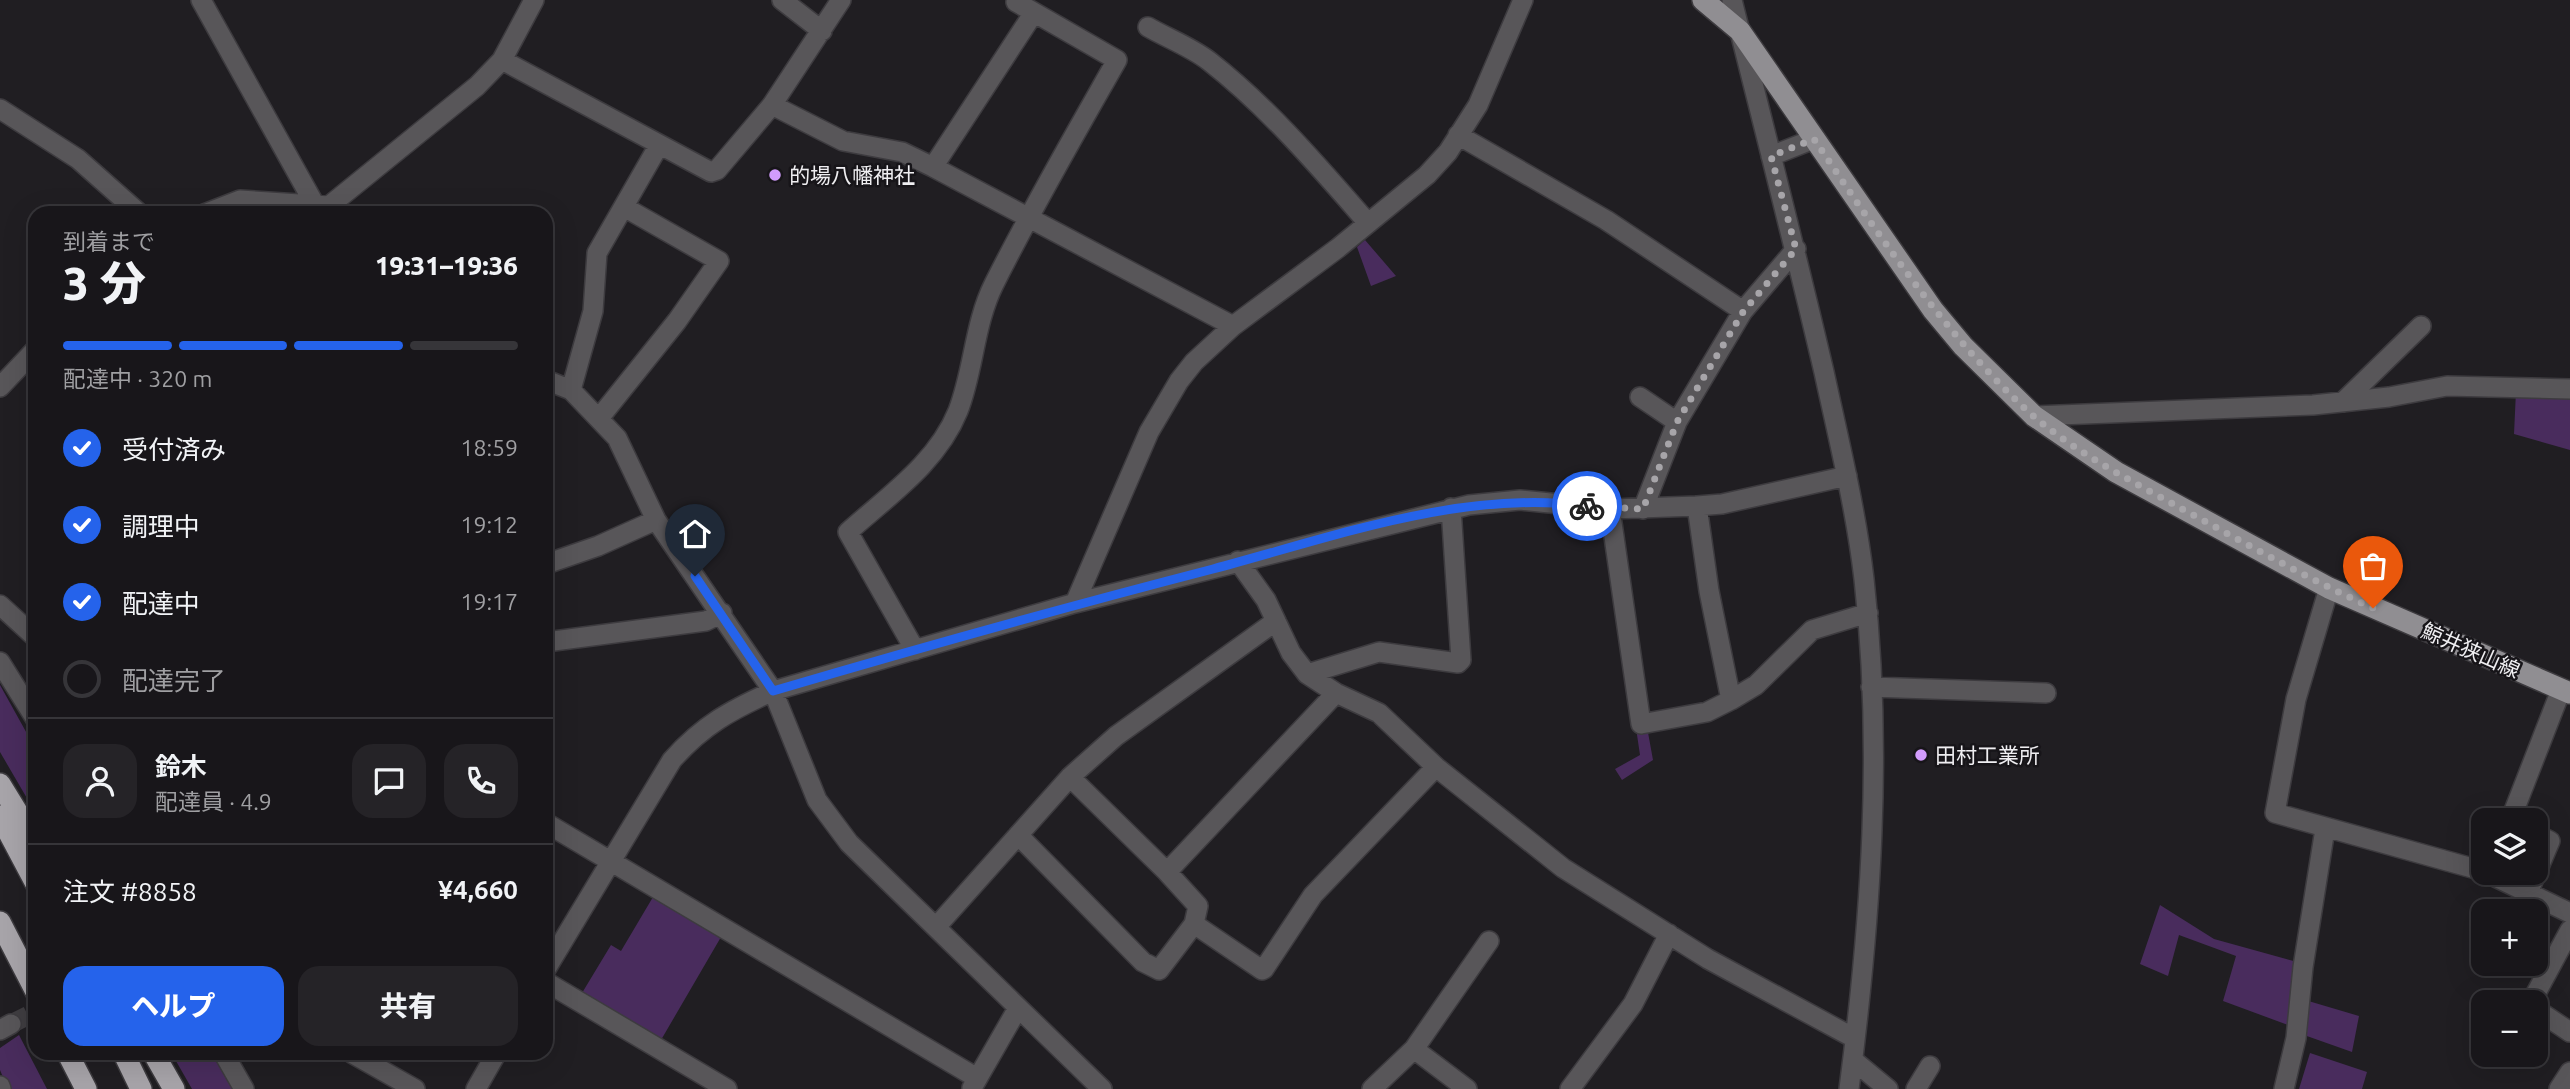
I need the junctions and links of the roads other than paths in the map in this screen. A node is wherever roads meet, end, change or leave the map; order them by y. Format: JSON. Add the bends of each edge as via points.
{"nodes":[{"id":1,"x":201,"y":0,"type":"edge"},
{"id":2,"x":534,"y":0,"type":"edge"},
{"id":3,"x":782,"y":0,"type":"edge"},
{"id":4,"x":841,"y":0,"type":"edge"},
{"id":5,"x":1523,"y":0,"type":"edge"},
{"id":6,"x":1703,"y":0,"type":"edge"},
{"id":7,"x":1732,"y":0,"type":"edge"},
{"id":8,"x":1016,"y":2,"type":"dead end"},
{"id":9,"x":1033,"y":14,"type":"junction"},
{"id":10,"x":1147,"y":27,"type":"dead end"},
{"id":11,"x":822,"y":31,"type":"junction"},
{"id":12,"x":1740,"y":31,"type":"junction"},
{"id":13,"x":502,"y":60,"type":"junction"},
{"id":14,"x":772,"y":105,"type":"junction"},
{"id":15,"x":0,"y":109,"type":"edge"},
{"id":16,"x":1458,"y":135,"type":"junction"},
{"id":17,"x":1814,"y":139,"type":"junction"},
{"id":18,"x":659,"y":145,"type":"junction"},
{"id":19,"x":1771,"y":156,"type":"junction"},
{"id":20,"x":933,"y":167,"type":"junction"},
{"id":21,"x":131,"y":206,"type":"edge"},
{"id":22,"x":217,"y":206,"type":"edge"},
{"id":23,"x":286,"y":206,"type":"edge"},
{"id":24,"x":315,"y":206,"type":"edge"},
{"id":25,"x":329,"y":206,"type":"edge"},
{"id":26,"x":624,"y":208,"type":"junction"},
{"id":27,"x":1031,"y":217,"type":"junction"},
{"id":28,"x":1368,"y":223,"type":"junction"},
{"id":29,"x":1796,"y":249,"type":"junction"},
{"id":30,"x":1743,"y":312,"type":"junction"},
{"id":31,"x":1233,"y":326,"type":"junction"},
{"id":32,"x":2421,"y":326,"type":"dead end"},
{"id":33,"x":28,"y":357,"type":"edge"},
{"id":34,"x":553,"y":383,"type":"edge"},
{"id":35,"x":0,"y":387,"type":"edge"},
{"id":36,"x":2570,"y":388,"type":"edge"},
{"id":37,"x":571,"y":390,"type":"junction"},
{"id":38,"x":1640,"y":397,"type":"dead end"},
{"id":39,"x":2343,"y":402,"type":"junction"},
{"id":40,"x":2034,"y":416,"type":"junction"},
{"id":41,"x":600,"y":417,"type":"junction"},
{"id":42,"x":1677,"y":422,"type":"junction"},
{"id":43,"x":1847,"y":476,"type":"junction"},
{"id":44,"x":1697,"y":506,"type":"junction"},
{"id":45,"x":1451,"y":508,"type":"junction"},
{"id":46,"x":1610,"y":509,"type":"junction"},
{"id":47,"x":1643,"y":509,"type":"junction"},
{"id":48,"x":656,"y":520,"type":"junction"},
{"id":49,"x":1238,"y":561,"type":"junction"},
{"id":50,"x":553,"y":562,"type":"edge"},
{"id":51,"x":2329,"y":588,"type":"junction"},
{"id":52,"x":1074,"y":603,"type":"junction"},
{"id":53,"x":0,"y":605,"type":"edge"},
{"id":54,"x":722,"y":613,"type":"junction"},
{"id":55,"x":1868,"y":613,"type":"junction"},
{"id":56,"x":1276,"y":621,"type":"junction"},
{"id":57,"x":28,"y":631,"type":"edge"},
{"id":58,"x":553,"y":641,"type":"edge"},
{"id":59,"x":915,"y":650,"type":"junction"},
{"id":60,"x":0,"y":662,"type":"edge"},
{"id":61,"x":1307,"y":674,"type":"junction"},
{"id":62,"x":1871,"y":687,"type":"junction"},
{"id":63,"x":773,"y":691,"type":"junction"},
{"id":64,"x":2565,"y":692,"type":"edge"},
{"id":65,"x":1336,"y":693,"type":"junction"},
{"id":66,"x":2046,"y":693,"type":"dead end"},
{"id":67,"x":1731,"y":700,"type":"junction"},
{"id":68,"x":28,"y":707,"type":"edge"},
{"id":69,"x":1436,"y":767,"type":"junction"},
{"id":70,"x":1070,"y":777,"type":"junction"},
{"id":71,"x":0,"y":784,"type":"edge"},
{"id":72,"x":2516,"y":808,"type":"edge"},
{"id":73,"x":0,"y":816,"type":"edge"},
{"id":74,"x":553,"y":827,"type":"edge"},
{"id":75,"x":2325,"y":829,"type":"junction"},
{"id":76,"x":28,"y":830,"type":"edge"},
{"id":77,"x":1018,"y":835,"type":"junction"},
{"id":78,"x":610,"y":861,"type":"junction"},
{"id":79,"x":2471,"y":865,"type":"edge"},
{"id":80,"x":28,"y":869,"type":"edge"},
{"id":81,"x":1167,"y":872,"type":"junction"},
{"id":82,"x":2514,"y":885,"type":"edge"},
{"id":83,"x":2531,"y":885,"type":"edge"},
{"id":84,"x":2528,"y":893,"type":"junction"},
{"id":85,"x":2570,"y":913,"type":"edge"},
{"id":86,"x":0,"y":922,"type":"edge"},
{"id":87,"x":1194,"y":924,"type":"junction"},
{"id":88,"x":936,"y":927,"type":"junction"},
{"id":89,"x":2570,"y":930,"type":"edge"},
{"id":90,"x":1669,"y":934,"type":"junction"},
{"id":91,"x":1489,"y":941,"type":"dead end"},
{"id":92,"x":553,"y":957,"type":"edge"},
{"id":93,"x":28,"y":976,"type":"edge"},
{"id":94,"x":553,"y":986,"type":"edge"},
{"id":95,"x":1018,"y":1008,"type":"junction"},
{"id":96,"x":2570,"y":1032,"type":"edge"},
{"id":97,"x":1854,"y":1038,"type":"junction"},
{"id":98,"x":1414,"y":1049,"type":"junction"},
{"id":99,"x":71,"y":1060,"type":"edge"},
{"id":100,"x":127,"y":1060,"type":"edge"},
{"id":101,"x":158,"y":1060,"type":"edge"},
{"id":102,"x":228,"y":1060,"type":"edge"},
{"id":103,"x":364,"y":1060,"type":"edge"},
{"id":104,"x":492,"y":1060,"type":"edge"},
{"id":105,"x":1853,"y":1060,"type":"junction"},
{"id":106,"x":1930,"y":1066,"type":"dead end"},
{"id":107,"x":2570,"y":1072,"type":"edge"},
{"id":108,"x":974,"y":1084,"type":"edge"},
{"id":109,"x":86,"y":1089,"type":"edge"},
{"id":110,"x":141,"y":1089,"type":"edge"},
{"id":111,"x":174,"y":1089,"type":"edge"},
{"id":112,"x":244,"y":1089,"type":"edge"},
{"id":113,"x":415,"y":1089,"type":"edge"},
{"id":114,"x":475,"y":1089,"type":"edge"},
{"id":115,"x":727,"y":1089,"type":"edge"},
{"id":116,"x":1102,"y":1089,"type":"edge"},
{"id":117,"x":1372,"y":1089,"type":"edge"},
{"id":118,"x":1467,"y":1089,"type":"edge"},
{"id":119,"x":1570,"y":1089,"type":"edge"},
{"id":120,"x":1849,"y":1089,"type":"edge"},
{"id":121,"x":1888,"y":1089,"type":"edge"},
{"id":122,"x":1916,"y":1089,"type":"edge"},
{"id":123,"x":2284,"y":1089,"type":"edge"},
{"id":124,"x":2559,"y":1089,"type":"edge"}],
"edges":[{"from":1,"to":24,"type":"street"},
{"from":2,"to":13,"type":"street"},
{"from":3,"to":11,"type":"street"},
{"from":4,"to":11,"type":"street"},
{"from":5,"to":16,"type":"street","via":[[1494,71]]},
{"from":6,"to":12,"type":"main road","name":"鯨井狭山線"},
{"from":7,"to":12,"type":"street"},
{"from":8,"to":9,"type":"street"},
{"from":9,"to":20,"type":"street"},
{"from":9,"to":27,"type":"street","via":[[1117,60]]},
{"from":10,"to":28,"type":"street","via":[[1207,60],[1306,153]]},
{"from":11,"to":14,"type":"street"},
{"from":12,"to":17,"type":"main road","name":"鯨井狭山線"},
{"from":12,"to":19,"type":"street"},
{"from":13,"to":18,"type":"street"},
{"from":13,"to":25,"type":"street","via":[[477,86]]},
{"from":14,"to":18,"type":"street","via":[[717,170],[711,172]]},
{"from":14,"to":20,"type":"street","via":[[843,141],[902,152]]},
{"from":15,"to":21,"type":"street","via":[[78,159]]},
{"from":16,"to":28,"type":"street","via":[[1427,175]]},
{"from":16,"to":30,"type":"street","via":[[1606,220]]},
{"from":17,"to":19,"type":"street"},
{"from":17,"to":40,"type":"main road","name":"鯨井狭山線","via":[[1933,310]]},
{"from":18,"to":26,"type":"street"},
{"from":19,"to":29,"type":"street"},
{"from":20,"to":27,"type":"street"},
{"from":22,"to":23,"type":"street","via":[[240,200]]},
{"from":26,"to":37,"type":"street","via":[[597,253],[593,311]]},
{"from":26,"to":41,"type":"street","via":[[719,261]]},
{"from":27,"to":31,"type":"street"},
{"from":27,"to":59,"type":"street","via":[[988,297],[958,410],[940,443],[927,462],[848,532]]},
{"from":28,"to":31,"type":"street"},
{"from":29,"to":30,"type":"street"},
{"from":29,"to":43,"type":"street"},
{"from":30,"to":42,"type":"street"},
{"from":31,"to":52,"type":"street","via":[[1194,362],[1161,408]]},
{"from":32,"to":39,"type":"street"},
{"from":33,"to":35,"type":"street"},
{"from":34,"to":37,"type":"street"},
{"from":36,"to":39,"type":"street","via":[[2446,386]]},
{"from":37,"to":41,"type":"street"},
{"from":38,"to":42,"type":"street"},
{"from":39,"to":40,"type":"street"},
{"from":40,"to":51,"type":"main road","name":"鯨井狭山線","via":[[2116,472]]},
{"from":41,"to":48,"type":"street","via":[[632,464]]},
{"from":42,"to":47,"type":"street"},
{"from":43,"to":44,"type":"street"},
{"from":43,"to":55,"type":"street"},
{"from":44,"to":47,"type":"street"},
{"from":44,"to":67,"type":"street"},
{"from":45,"to":46,"type":"street","via":[[1520,500]]},
{"from":45,"to":49,"type":"street"},
{"from":45,"to":61,"type":"street","via":[[1461,660],[1379,652]]},
{"from":46,"to":47,"type":"street"},
{"from":46,"to":67,"type":"street","via":[[1641,724],[1707,712]]},
{"from":48,"to":50,"type":"street"},
{"from":48,"to":54,"type":"street"},
{"from":49,"to":52,"type":"street"},
{"from":49,"to":56,"type":"street"},
{"from":51,"to":64,"type":"main road","name":"鯨井狭山線"},
{"from":51,"to":75,"type":"street","via":[[2296,699],[2274,813]]},
{"from":52,"to":59,"type":"street"},
{"from":53,"to":57,"type":"street"},
{"from":54,"to":58,"type":"street","via":[[706,621]]},
{"from":54,"to":63,"type":"street"},
{"from":55,"to":62,"type":"street"},
{"from":55,"to":67,"type":"street","via":[[1812,630],[1756,685]]},
{"from":56,"to":61,"type":"street"},
{"from":56,"to":70,"type":"street","via":[[1116,736]]},
{"from":59,"to":63,"type":"street"},
{"from":60,"to":68,"type":"street"},
{"from":61,"to":65,"type":"street"},
{"from":62,"to":66,"type":"street"},
{"from":62,"to":97,"type":"street","via":[[1872,847]]},
{"from":63,"to":78,"type":"street","via":[[727,712],[696,733],[672,760]]},
{"from":63,"to":88,"type":"street","via":[[817,800],[849,843]]},
{"from":64,"to":72,"type":"street"},
{"from":65,"to":69,"type":"street","via":[[1379,713]]},
{"from":65,"to":81,"type":"street"},
{"from":69,"to":87,"type":"street","via":[[1313,895],[1262,971]]},
{"from":69,"to":90,"type":"street","via":[[1539,850]]},
{"from":70,"to":77,"type":"street"},
{"from":70,"to":81,"type":"street"},
{"from":71,"to":76,"type":"highway"},
{"from":73,"to":80,"type":"highway"},
{"from":74,"to":78,"type":"street"},
{"from":75,"to":79,"type":"street"},
{"from":75,"to":123,"type":"street","via":[[2296,1038]]},
{"from":77,"to":87,"type":"street","via":[[1143,962],[1158,970]]},
{"from":77,"to":88,"type":"street"},
{"from":78,"to":92,"type":"street"},
{"from":78,"to":108,"type":"street"},
{"from":81,"to":87,"type":"street","via":[[1198,906]]},
{"from":82,"to":84,"type":"street"},
{"from":83,"to":84,"type":"street"},
{"from":84,"to":85,"type":"street"},
{"from":86,"to":93,"type":"highway"},
{"from":88,"to":95,"type":"street"},
{"from":89,"to":96,"type":"street","via":[[2535,995],[2540,1012]]},
{"from":90,"to":97,"type":"street","via":[[1782,1002]]},
{"from":90,"to":119,"type":"street","via":[[1633,1004]]},
{"from":91,"to":98,"type":"street"},
{"from":94,"to":115,"type":"street"},
{"from":95,"to":108,"type":"street"},
{"from":95,"to":116,"type":"street"},
{"from":97,"to":105,"type":"street"},
{"from":98,"to":117,"type":"street"},
{"from":98,"to":118,"type":"street"},
{"from":99,"to":109,"type":"highway"},
{"from":100,"to":110,"type":"highway"},
{"from":101,"to":111,"type":"highway"},
{"from":102,"to":112,"type":"street"},
{"from":103,"to":113,"type":"street"},
{"from":104,"to":114,"type":"street"},
{"from":105,"to":120,"type":"street"},
{"from":105,"to":121,"type":"street"},
{"from":106,"to":122,"type":"street"},
{"from":107,"to":124,"type":"street"}]}
